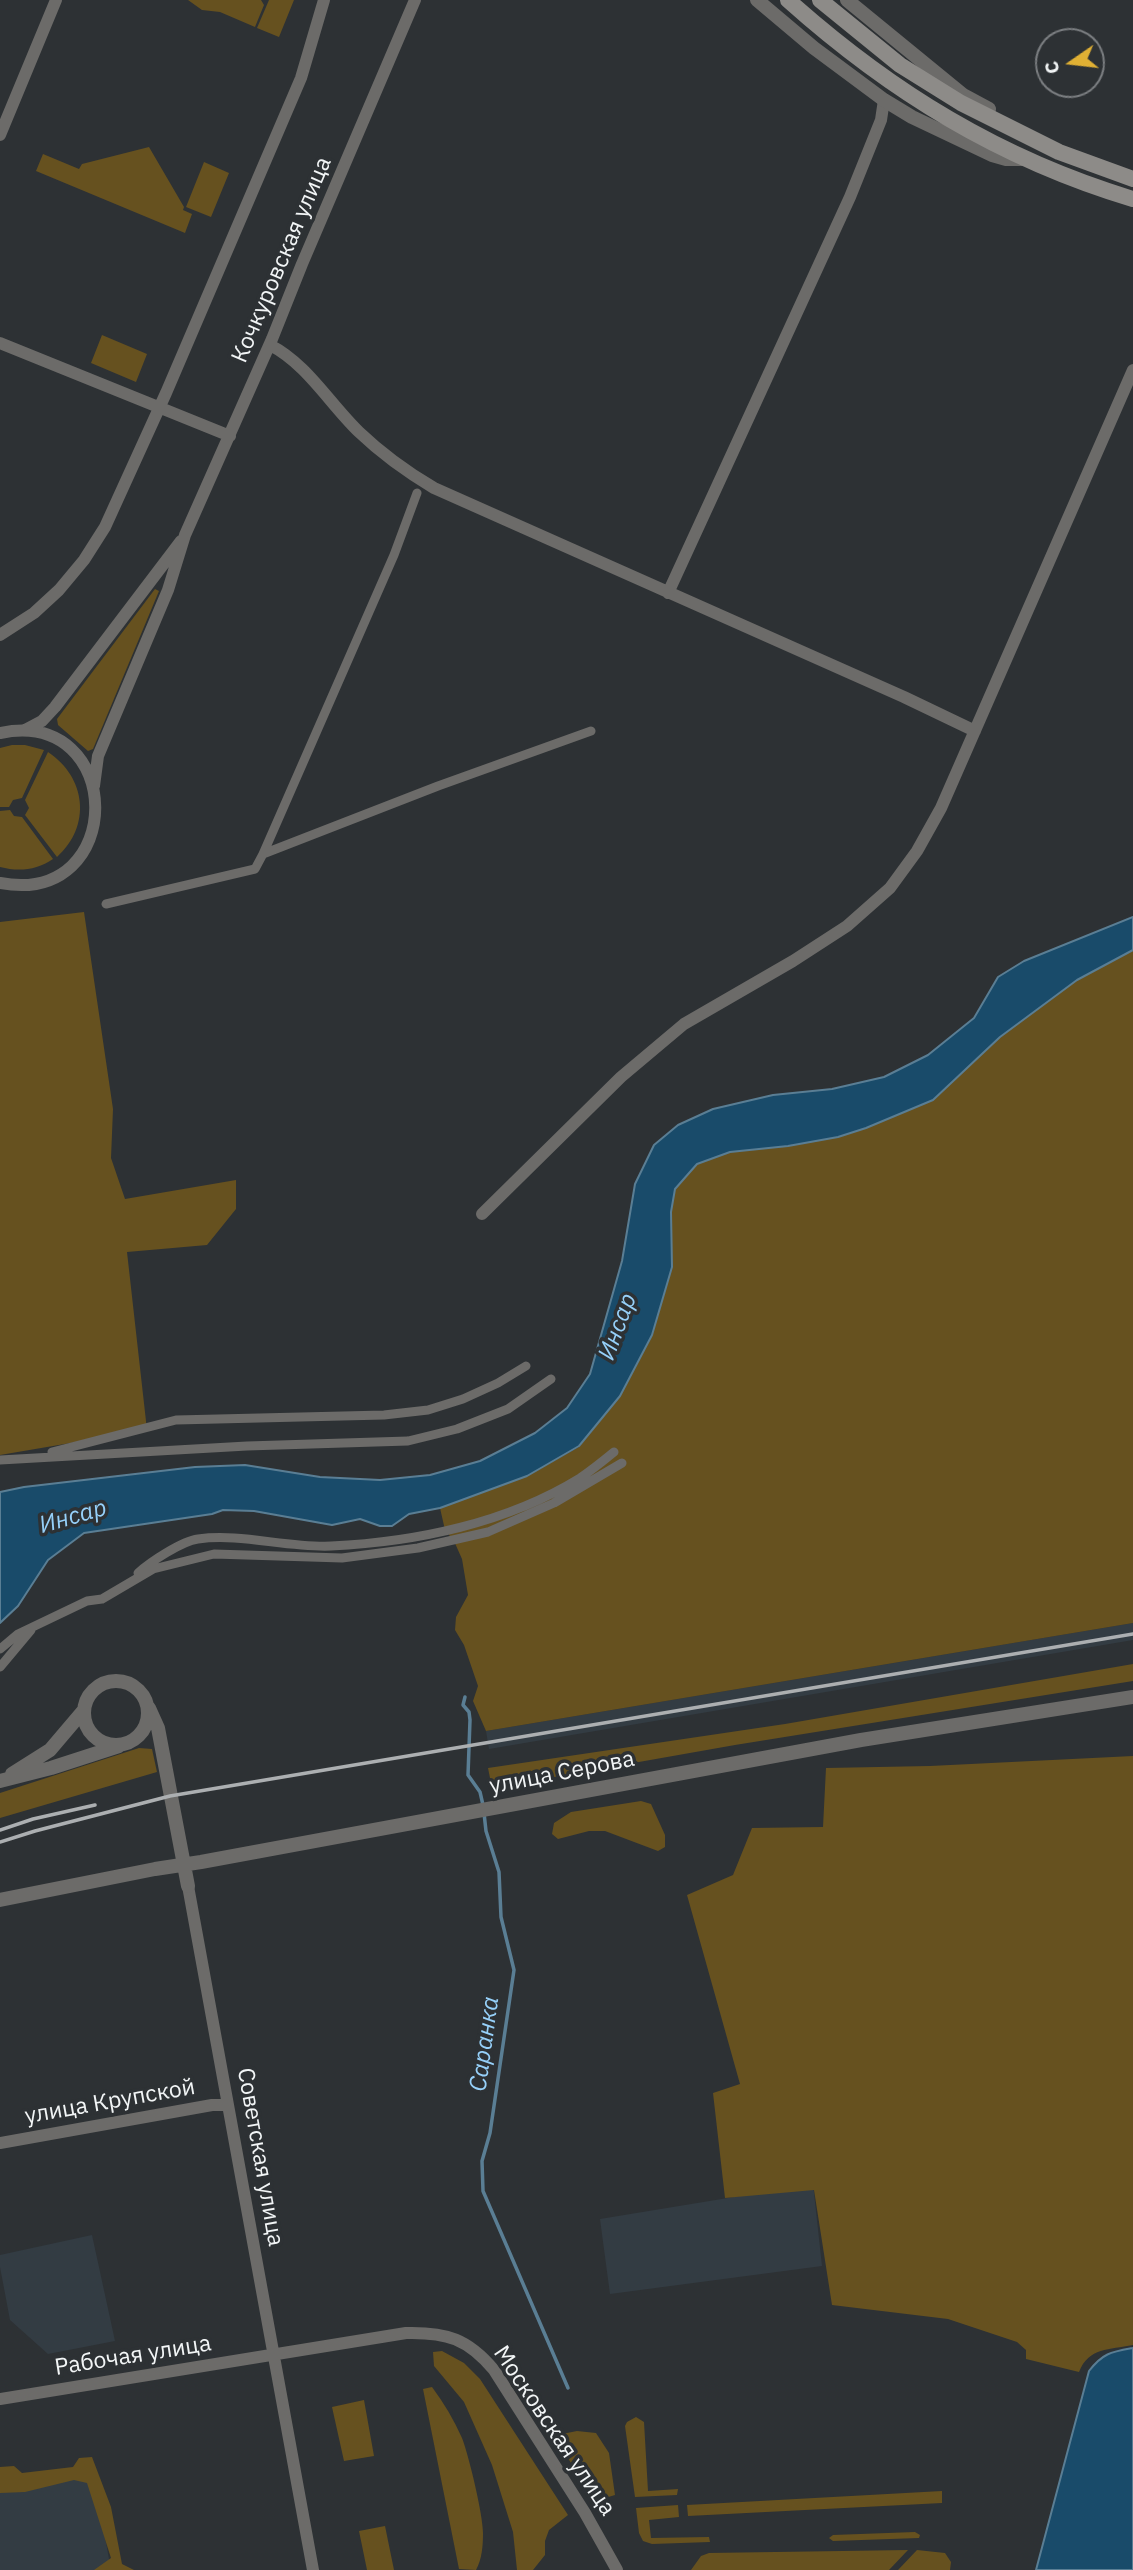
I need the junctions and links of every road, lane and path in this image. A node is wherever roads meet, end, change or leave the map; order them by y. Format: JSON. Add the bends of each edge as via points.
{"nodes":[{"id":1,"x":56,"y":0,"type":"edge"},
{"id":2,"x":324,"y":0,"type":"edge"},
{"id":3,"x":415,"y":0,"type":"edge"},
{"id":4,"x":757,"y":0,"type":"edge"},
{"id":5,"x":788,"y":0,"type":"edge"},
{"id":6,"x":820,"y":0,"type":"edge"},
{"id":7,"x":847,"y":0,"type":"edge"},
{"id":8,"x":884,"y":100,"type":"junction"},
{"id":9,"x":0,"y":135,"type":"edge"},
{"id":10,"x":1029,"y":139,"type":"junction"},
{"id":11,"x":1022,"y":159,"type":"junction"},
{"id":12,"x":1133,"y":179,"type":"edge"},
{"id":13,"x":1133,"y":199,"type":"edge"},
{"id":14,"x":0,"y":343,"type":"edge"},
{"id":15,"x":270,"y":345,"type":"junction"},
{"id":16,"x":1133,"y":370,"type":"edge"},
{"id":17,"x":160,"y":407,"type":"junction"},
{"id":18,"x":230,"y":436,"type":"junction"},
{"id":19,"x":417,"y":493,"type":"dead end"},
{"id":20,"x":185,"y":536,"type":"junction"},
{"id":21,"x":668,"y":593,"type":"junction"},
{"id":22,"x":0,"y":635,"type":"edge"},
{"id":23,"x":25,"y":730,"type":"junction"},
{"id":24,"x":591,"y":731,"type":"dead end"},
{"id":25,"x":975,"y":731,"type":"junction"},
{"id":26,"x":0,"y":733,"type":"edge"},
{"id":27,"x":94,"y":786,"type":"junction"},
{"id":28,"x":263,"y":854,"type":"junction"},
{"id":29,"x":0,"y":883,"type":"edge"},
{"id":30,"x":106,"y":904,"type":"dead end"},
{"id":31,"x":482,"y":1214,"type":"dead end"},
{"id":32,"x":527,"y":1366,"type":"dead end"},
{"id":33,"x":551,"y":1379,"type":"dead end"},
{"id":34,"x":614,"y":1452,"type":"dead end"},
{"id":35,"x":33,"y":1457,"type":"junction"},
{"id":36,"x":0,"y":1460,"type":"edge"},
{"id":37,"x":621,"y":1463,"type":"dead end"},
{"id":38,"x":0,"y":1467,"type":"edge"},
{"id":39,"x":121,"y":1588,"type":"junction"},
{"id":40,"x":35,"y":1626,"type":"junction"},
{"id":41,"x":0,"y":1649,"type":"edge"},
{"id":42,"x":0,"y":1667,"type":"edge"},
{"id":43,"x":1133,"y":1697,"type":"edge"},
{"id":44,"x":147,"y":1704,"type":"junction"},
{"id":45,"x":84,"y":1710,"type":"junction"},
{"id":46,"x":125,"y":1743,"type":"junction"},
{"id":47,"x":163,"y":1753,"type":"junction"},
{"id":48,"x":1,"y":1781,"type":"edge"},
{"id":49,"x":184,"y":1864,"type":"junction"},
{"id":50,"x":188,"y":1885,"type":"joint"},
{"id":51,"x":0,"y":1900,"type":"edge"},
{"id":52,"x":227,"y":2105,"type":"junction"},
{"id":53,"x":0,"y":2143,"type":"edge"},
{"id":54,"x":273,"y":2355,"type":"junction"},
{"id":55,"x":0,"y":2399,"type":"edge"},
{"id":56,"x":313,"y":2570,"type":"edge"},
{"id":57,"x":617,"y":2570,"type":"edge"}],
"edges":[{"from":1,"to":9,"type":"street"},
{"from":2,"to":17,"type":"street","via":[[301,78]]},
{"from":3,"to":15,"type":"street","name":"Кочкуровская улица"},
{"from":4,"to":8,"type":"street"},
{"from":5,"to":11,"type":"main road","via":[[915,100]]},
{"from":6,"to":10,"type":"main road","via":[[938,89]]},
{"from":7,"to":10,"type":"street","via":[[963,94],[1012,122]]},
{"from":8,"to":11,"type":"street","via":[[992,155]]},
{"from":8,"to":21,"type":"street","via":[[881,120],[849,197]]},
{"from":10,"to":12,"type":"main road"},
{"from":11,"to":13,"type":"main road"},
{"from":14,"to":17,"type":"street"},
{"from":15,"to":18,"type":"street","name":"Кочкуровская улица"},
{"from":15,"to":21,"type":"street","via":[[288,355],[359,432],[422,481]]},
{"from":16,"to":25,"type":"street"},
{"from":17,"to":18,"type":"street"},
{"from":17,"to":22,"type":"street","via":[[105,527],[84,561],[43,605]]},
{"from":18,"to":20,"type":"street","name":"Кочкуровская улица"},
{"from":19,"to":28,"type":"street"},
{"from":20,"to":23,"type":"street","name":"Кочкуровская улица","via":[[55,707]]},
{"from":20,"to":27,"type":"street","name":"Кочкуровская улица","via":[[168,590],[98,756]]},
{"from":21,"to":25,"type":"street"},
{"from":23,"to":26,"type":"street"},
{"from":23,"to":27,"type":"street","via":[[63,743],[82,762]]},
{"from":24,"to":28,"type":"street"},
{"from":25,"to":31,"type":"street","via":[[942,808],[890,888],[847,926],[684,1024],[621,1077]]},
{"from":27,"to":29,"type":"street","name":"Кочкуровская улица","via":[[94,830],[74,862],[42,882]]},
{"from":28,"to":30,"type":"street","via":[[255,869]]},
{"from":32,"to":35,"type":"street","via":[[463,1399],[428,1410],[176,1420]]},
{"from":33,"to":35,"type":"street","via":[[508,1409],[457,1429],[408,1441]]},
{"from":34,"to":39,"type":"street","via":[[548,1494],[462,1526],[419,1537],[328,1546],[196,1539],[148,1565]]},
{"from":35,"to":36,"type":"street"},
{"from":35,"to":38,"type":"street"},
{"from":37,"to":39,"type":"street","via":[[554,1503],[488,1532],[342,1558],[214,1554],[153,1569]]},
{"from":39,"to":40,"type":"street"},
{"from":40,"to":41,"type":"street"},
{"from":40,"to":42,"type":"street"},
{"from":43,"to":49,"type":"street","name":"улица Серова","via":[[861,1740]]},
{"from":44,"to":45,"type":"street","via":[[137,1688],[119,1680],[93,1690]]},
{"from":44,"to":46,"type":"street","via":[[143,1731]]},
{"from":44,"to":47,"type":"street","name":"Советская улица"},
{"from":45,"to":46,"type":"street","via":[[94,1737],[112,1745]]},
{"from":45,"to":48,"type":"street","via":[[50,1749]]},
{"from":46,"to":47,"type":"street","via":[[147,1742]]},
{"from":46,"to":48,"type":"street"},
{"from":47,"to":49,"type":"street","name":"Советская улица"},
{"from":49,"to":50,"type":"street","name":"Советская улица"},
{"from":49,"to":51,"type":"street","name":"улица Серова"},
{"from":50,"to":52,"type":"street","name":"Советская улица"},
{"from":52,"to":53,"type":"street","name":"улица Крупской"},
{"from":52,"to":54,"type":"street","name":"Советская улица"},
{"from":54,"to":55,"type":"street","name":"Рабочая улица"},
{"from":54,"to":56,"type":"street","name":"Советская улица"},
{"from":54,"to":57,"type":"street","name":"Московская улица","via":[[406,2333],[441,2334],[468,2345],[494,2370]]}]}
